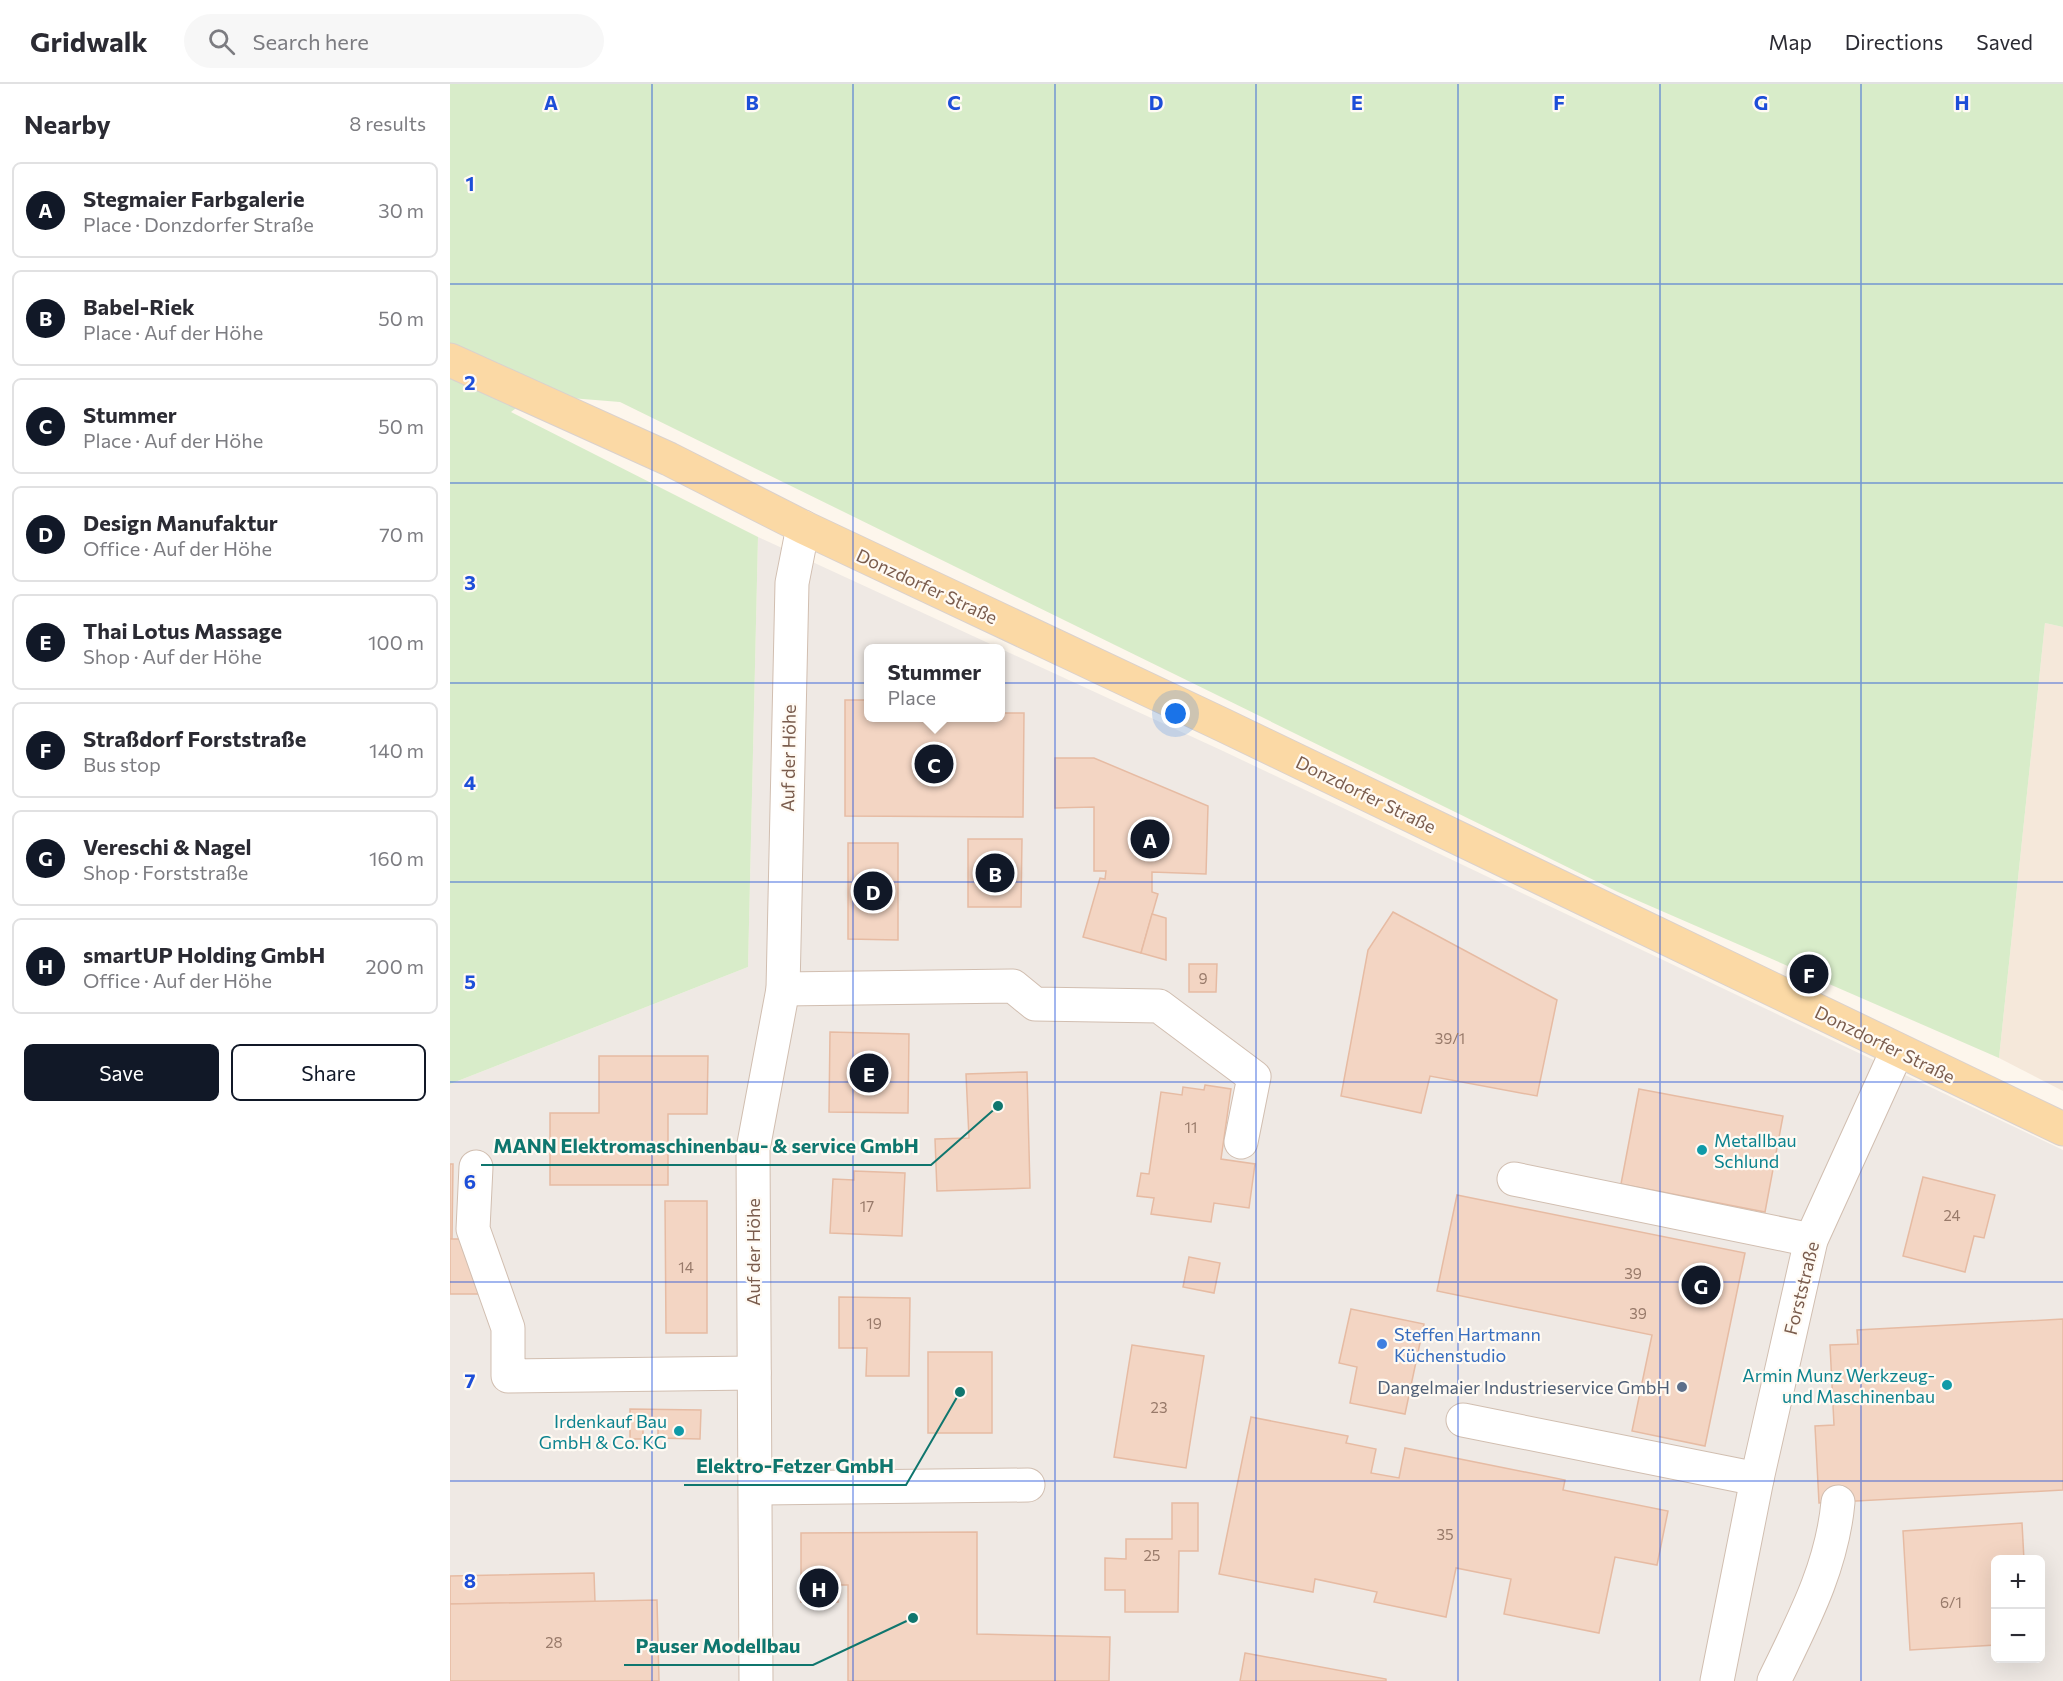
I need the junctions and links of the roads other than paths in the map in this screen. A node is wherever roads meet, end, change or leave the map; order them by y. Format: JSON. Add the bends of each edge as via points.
{"nodes":[{"id":1,"x":450,"y":360,"type":"edge"},
{"id":2,"x":803,"y":527,"type":"junction"},
{"id":3,"x":783,"y":989,"type":"junction"},
{"id":4,"x":1897,"y":1051,"type":"junction"},
{"id":5,"x":2063,"y":1129,"type":"edge"},
{"id":6,"x":1241,"y":1142,"type":"dead end"},
{"id":7,"x":476,"y":1167,"type":"dead end"},
{"id":8,"x":1514,"y":1179,"type":"dead end"},
{"id":9,"x":1811,"y":1240,"type":"junction"},
{"id":10,"x":754,"y":1373,"type":"junction"},
{"id":11,"x":1463,"y":1420,"type":"dead end"},
{"id":12,"x":1757,"y":1479,"type":"junction"},
{"id":13,"x":1028,"y":1485,"type":"dead end"},
{"id":14,"x":756,"y":1488,"type":"junction"},
{"id":15,"x":1838,"y":1502,"type":"dead end"},
{"id":16,"x":756,"y":1681,"type":"edge"},
{"id":17,"x":1717,"y":1681,"type":"edge"},
{"id":18,"x":1774,"y":1681,"type":"edge"}],
"edges":[{"from":1,"to":2,"type":"main road","name":"Donzdorfer Straße","via":[[669,459]]},
{"from":2,"to":3,"type":"street","name":"Auf der Höhe","via":[[792,583]]},
{"from":2,"to":4,"type":"main road","name":"Donzdorfer Straße"},
{"from":3,"to":6,"type":"street","via":[[1013,986],[1035,1004],[1159,1006],[1254,1077]]},
{"from":3,"to":10,"type":"street","name":"Auf der Höhe","via":[[753,1149]]},
{"from":4,"to":5,"type":"main road","name":"Donzdorfer Straße"},
{"from":4,"to":9,"type":"street","name":"Forststraße"},
{"from":7,"to":10,"type":"street","via":[[473,1229],[508,1328],[508,1376]]},
{"from":8,"to":9,"type":"street"},
{"from":9,"to":12,"type":"street","name":"Forststraße"},
{"from":10,"to":14,"type":"street","name":"Auf der Höhe"},
{"from":11,"to":12,"type":"street"},
{"from":12,"to":17,"type":"street","name":"Forststraße"},
{"from":13,"to":14,"type":"street"},
{"from":14,"to":16,"type":"street","name":"Auf der Höhe"},
{"from":15,"to":18,"type":"street","via":[[1828,1562]]}]}
